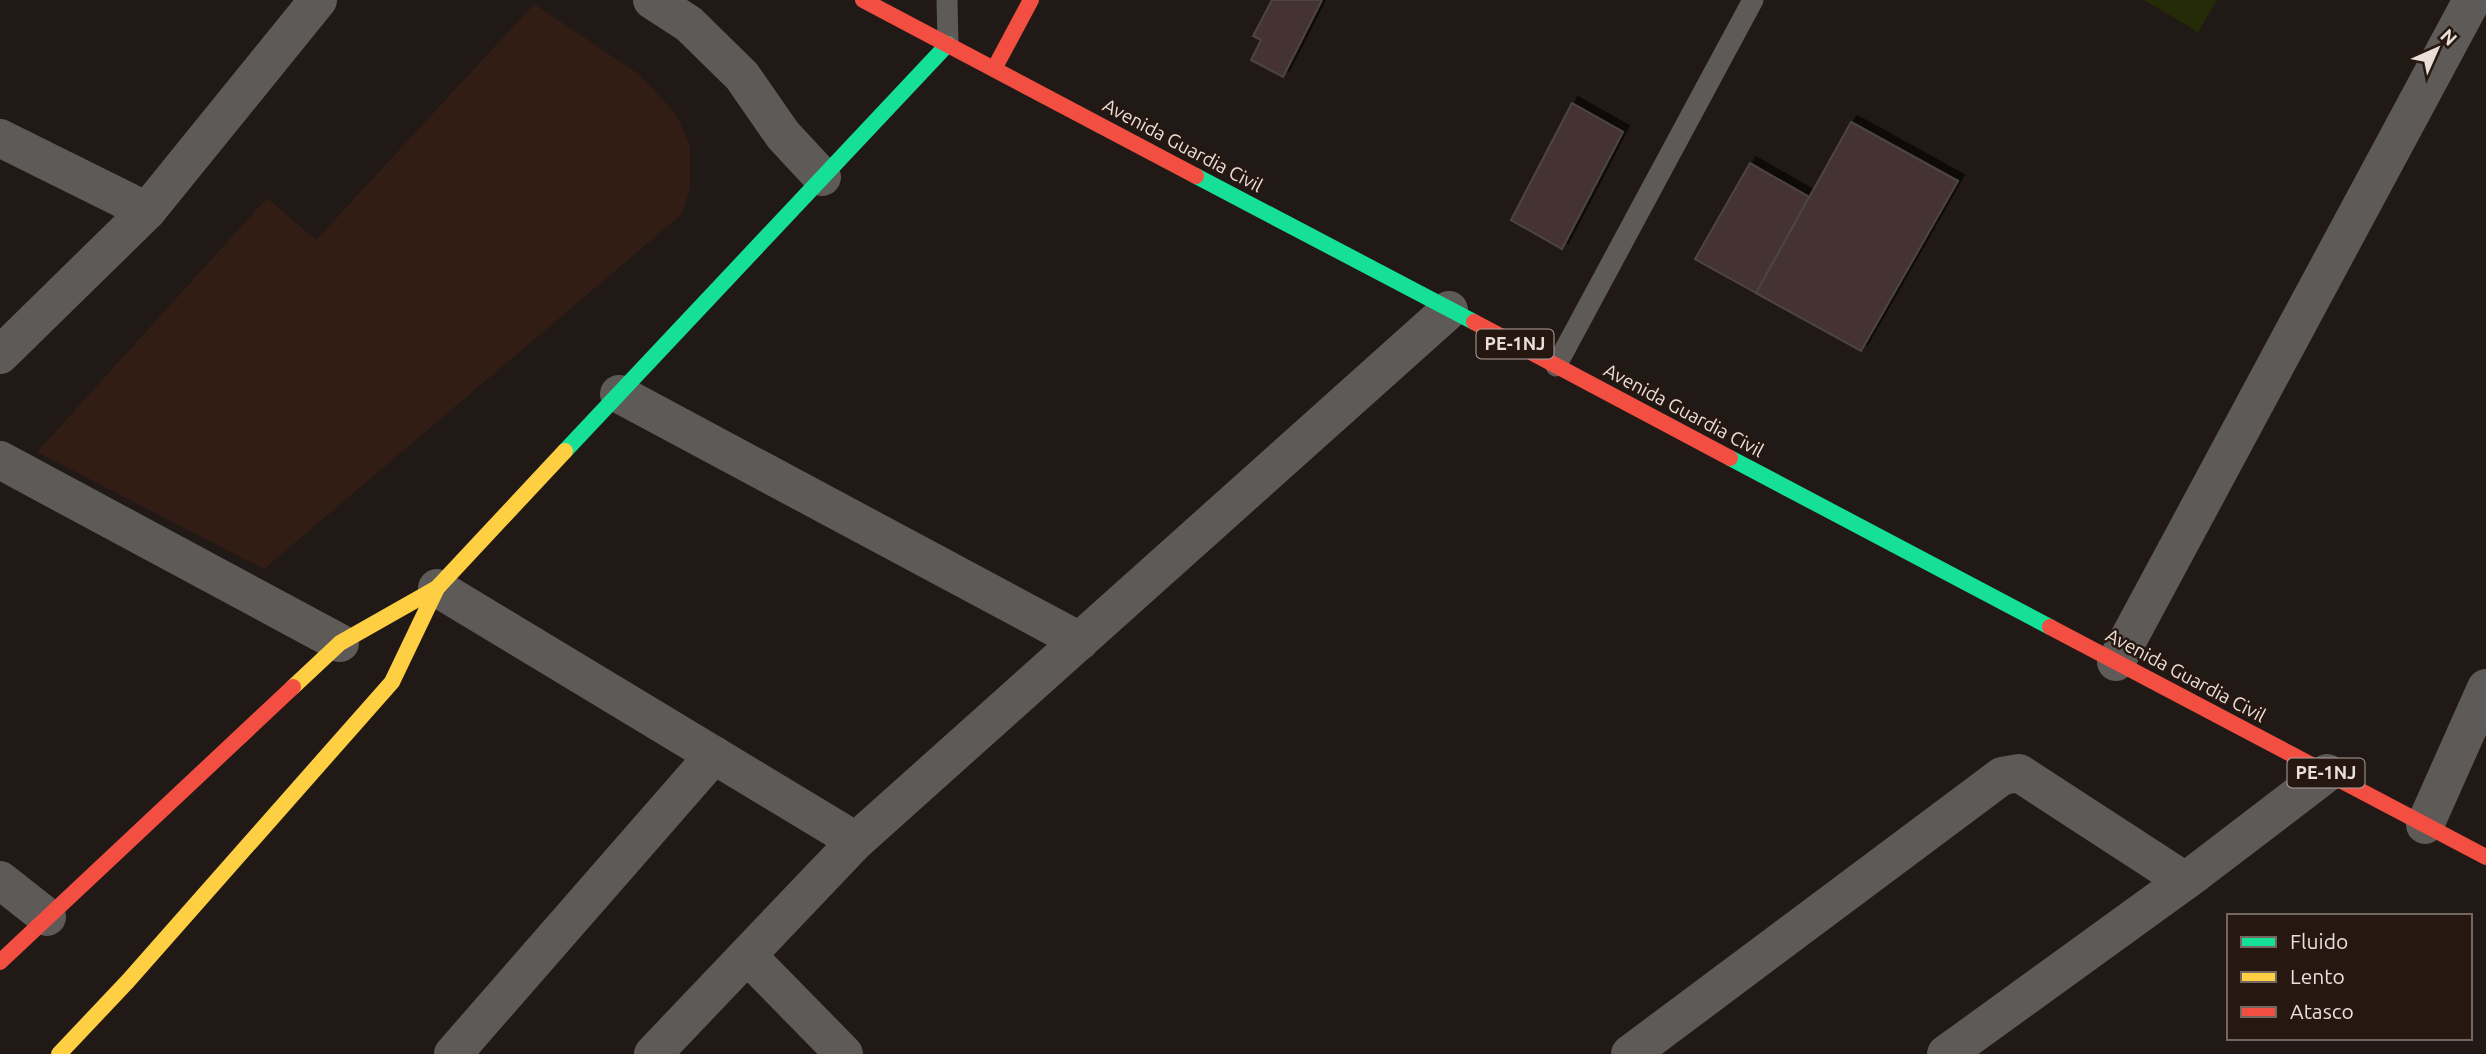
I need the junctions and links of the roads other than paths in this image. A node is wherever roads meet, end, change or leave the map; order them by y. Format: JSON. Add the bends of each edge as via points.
{"nodes":[{"id":1,"x":318,"y":0,"type":"edge"},
{"id":2,"x":652,"y":0,"type":"edge"},
{"id":3,"x":863,"y":0,"type":"edge"},
{"id":4,"x":947,"y":0,"type":"edge"},
{"id":5,"x":1031,"y":0,"type":"edge"},
{"id":6,"x":1753,"y":0,"type":"edge"},
{"id":7,"x":2472,"y":0,"type":"edge"},
{"id":8,"x":947,"y":44,"type":"junction"},
{"id":9,"x":994,"y":69,"type":"junction"},
{"id":10,"x":0,"y":138,"type":"edge"},
{"id":11,"x":822,"y":177,"type":"junction"},
{"id":12,"x":147,"y":211,"type":"junction"},
{"id":13,"x":1449,"y":310,"type":"junction"},
{"id":14,"x":0,"y":355,"type":"edge"},
{"id":15,"x":1556,"y":366,"type":"junction"},
{"id":16,"x":619,"y":394,"type":"junction"},
{"id":17,"x":0,"y":460,"type":"edge"},
{"id":18,"x":437,"y":588,"type":"junction"},
{"id":19,"x":1080,"y":641,"type":"junction"},
{"id":20,"x":340,"y":643,"type":"junction"},
{"id":21,"x":2116,"y":662,"type":"junction"},
{"id":22,"x":2486,"y":688,"type":"edge"},
{"id":23,"x":714,"y":755,"type":"junction"},
{"id":24,"x":2327,"y":773,"type":"junction"},
{"id":25,"x":2425,"y":825,"type":"junction"},
{"id":26,"x":856,"y":841,"type":"junction"},
{"id":27,"x":2486,"y":857,"type":"edge"},
{"id":28,"x":0,"y":880,"type":"edge"},
{"id":29,"x":2185,"y":881,"type":"junction"},
{"id":30,"x":47,"y":917,"type":"junction"},
{"id":31,"x":748,"y":956,"type":"junction"},
{"id":32,"x":0,"y":962,"type":"edge"},
{"id":33,"x":59,"y":1054,"type":"edge"},
{"id":34,"x":453,"y":1054,"type":"edge"},
{"id":35,"x":653,"y":1054,"type":"edge"},
{"id":36,"x":844,"y":1054,"type":"edge"},
{"id":37,"x":1630,"y":1054,"type":"edge"},
{"id":38,"x":1946,"y":1054,"type":"edge"}],
"edges":[{"from":1,"to":12,"type":"street"},
{"from":2,"to":11,"type":"street","via":[[689,24],[742,76],[783,135]]},
{"from":3,"to":8,"type":"main road","name":"Avenida Guardia Civil","number":"PE-1NJ"},
{"from":4,"to":8,"type":"lane"},
{"from":5,"to":9,"type":"main road"},
{"from":6,"to":15,"type":"lane"},
{"from":7,"to":21,"type":"street"},
{"from":8,"to":9,"type":"main road","name":"Avenida Guardia Civil","number":"PE-1NJ"},
{"from":8,"to":11,"type":"main road"},
{"from":9,"to":13,"type":"main road","name":"Avenida Guardia Civil","number":"PE-1NJ"},
{"from":10,"to":12,"type":"street"},
{"from":11,"to":16,"type":"main road"},
{"from":12,"to":14,"type":"street"},
{"from":13,"to":15,"type":"main road","name":"Avenida Guardia Civil","number":"PE-1NJ"},
{"from":13,"to":19,"type":"street"},
{"from":15,"to":21,"type":"main road","name":"Avenida Guardia Civil","number":"PE-1NJ"},
{"from":16,"to":18,"type":"main road"},
{"from":16,"to":19,"type":"street"},
{"from":17,"to":20,"type":"street"},
{"from":18,"to":20,"type":"main road"},
{"from":18,"to":23,"type":"street"},
{"from":18,"to":33,"type":"main road","via":[[392,682]]},
{"from":19,"to":26,"type":"street"},
{"from":20,"to":30,"type":"main road"},
{"from":21,"to":24,"type":"main road","name":"Avenida Guardia Civil","number":"PE-1NJ"},
{"from":22,"to":25,"type":"street"},
{"from":23,"to":26,"type":"street"},
{"from":23,"to":34,"type":"street"},
{"from":24,"to":25,"type":"main road","name":"Avenida Guardia Civil","number":"PE-1NJ"},
{"from":24,"to":29,"type":"street"},
{"from":25,"to":27,"type":"main road","name":"Avenida Guardia Civil","number":"PE-1NJ"},
{"from":26,"to":31,"type":"street"},
{"from":28,"to":30,"type":"street"},
{"from":29,"to":37,"type":"street","via":[[2019,773],[2002,776]]},
{"from":29,"to":38,"type":"street"},
{"from":30,"to":32,"type":"main road"},
{"from":31,"to":35,"type":"street"},
{"from":31,"to":36,"type":"street"}]}
